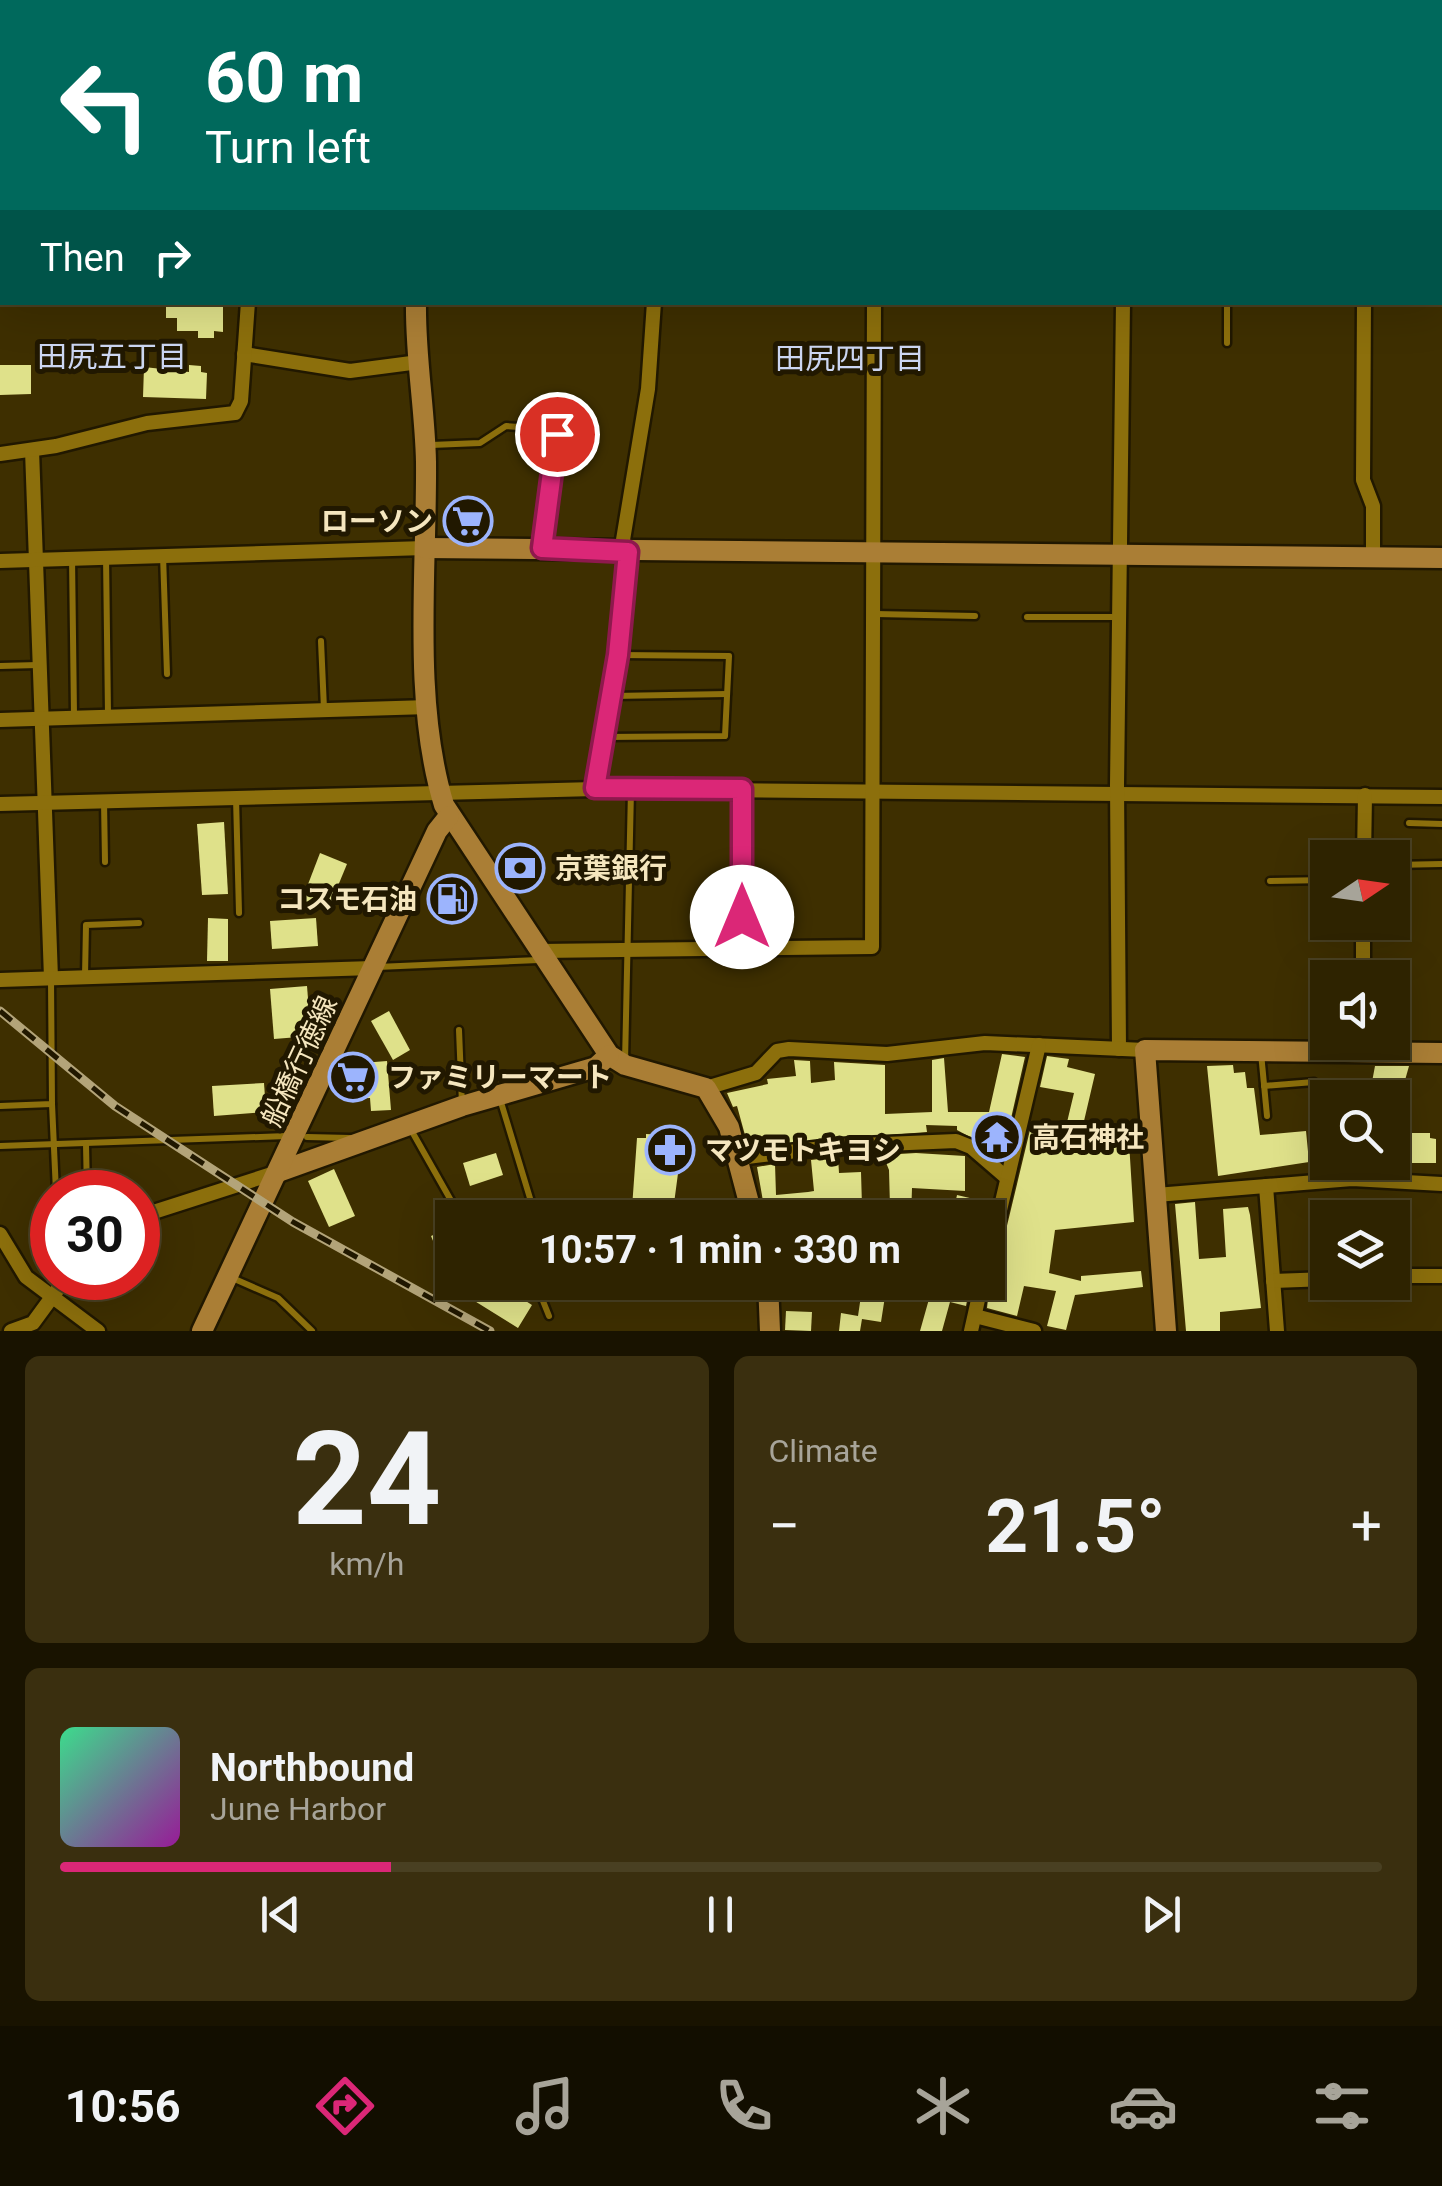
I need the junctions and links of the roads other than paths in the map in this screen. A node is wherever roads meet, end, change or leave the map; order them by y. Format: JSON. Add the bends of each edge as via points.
{"nodes":[{"id":1,"x":248,"y":305,"type":"edge"},
{"id":2,"x":416,"y":305,"type":"edge"},
{"id":3,"x":654,"y":305,"type":"edge"},
{"id":4,"x":874,"y":305,"type":"edge"},
{"id":5,"x":1123,"y":305,"type":"edge"},
{"id":6,"x":1227,"y":305,"type":"edge"},
{"id":7,"x":1364,"y":305,"type":"edge"},
{"id":8,"x":1226,"y":343,"type":"dead end"},
{"id":9,"x":244,"y":354,"type":"junction"},
{"id":10,"x":419,"y":362,"type":"junction"},
{"id":11,"x":519,"y":427,"type":"dead end"},
{"id":12,"x":557,"y":434,"type":"dead end"},
{"id":13,"x":425,"y":445,"type":"junction"},
{"id":14,"x":32,"y":450,"type":"junction"},
{"id":15,"x":0,"y":454,"type":"edge"},
{"id":16,"x":426,"y":548,"type":"junction"},
{"id":17,"x":542,"y":548,"type":"junction"},
{"id":18,"x":625,"y":552,"type":"junction"},
{"id":19,"x":163,"y":554,"type":"junction"},
{"id":20,"x":874,"y":554,"type":"junction"},
{"id":21,"x":106,"y":555,"type":"junction"},
{"id":22,"x":72,"y":556,"type":"junction"},
{"id":23,"x":1120,"y":556,"type":"junction"},
{"id":24,"x":1373,"y":557,"type":"junction"},
{"id":25,"x":1442,"y":558,"type":"edge"},
{"id":26,"x":34,"y":560,"type":"junction"},
{"id":27,"x":0,"y":561,"type":"edge"},
{"id":28,"x":875,"y":614,"type":"junction"},
{"id":29,"x":975,"y":616,"type":"dead end"},
{"id":30,"x":1027,"y":617,"type":"dead end"},
{"id":31,"x":1120,"y":617,"type":"junction"},
{"id":32,"x":321,"y":641,"type":"dead end"},
{"id":33,"x":618,"y":655,"type":"junction"},
{"id":34,"x":38,"y":664,"type":"junction"},
{"id":35,"x":0,"y":666,"type":"edge"},
{"id":36,"x":166,"y":674,"type":"dead end"},
{"id":37,"x":727,"y":694,"type":"junction"},
{"id":38,"x":612,"y":696,"type":"junction"},
{"id":39,"x":430,"y":706,"type":"junction"},
{"id":40,"x":324,"y":710,"type":"junction"},
{"id":41,"x":74,"y":716,"type":"junction"},
{"id":42,"x":108,"y":716,"type":"junction"},
{"id":43,"x":0,"y":720,"type":"edge"},
{"id":44,"x":40,"y":720,"type":"junction"},
{"id":45,"x":605,"y":736,"type":"junction"},
{"id":46,"x":595,"y":788,"type":"junction"},
{"id":47,"x":630,"y":788,"type":"junction"},
{"id":48,"x":742,"y":789,"type":"junction"},
{"id":49,"x":440,"y":791,"type":"junction"},
{"id":50,"x":870,"y":792,"type":"junction"},
{"id":51,"x":1118,"y":792,"type":"junction"},
{"id":52,"x":1365,"y":794,"type":"junction"},
{"id":53,"x":236,"y":796,"type":"junction"},
{"id":54,"x":1442,"y":797,"type":"edge"},
{"id":55,"x":104,"y":800,"type":"junction"},
{"id":56,"x":43,"y":802,"type":"junction"},
{"id":57,"x":0,"y":804,"type":"edge"},
{"id":58,"x":449,"y":816,"type":"junction"},
{"id":59,"x":1409,"y":823,"type":"dead end"},
{"id":60,"x":1442,"y":824,"type":"edge"},
{"id":61,"x":1364,"y":840,"type":"edge"},
{"id":62,"x":105,"y":862,"type":"dead end"},
{"id":63,"x":1442,"y":864,"type":"edge"},
{"id":64,"x":1410,"y":865,"type":"edge"},
{"id":65,"x":1310,"y":880,"type":"edge"},
{"id":66,"x":1270,"y":881,"type":"dead end"},
{"id":67,"x":240,"y":914,"type":"dead end"},
{"id":68,"x":139,"y":923,"type":"dead end"},
{"id":69,"x":742,"y":949,"type":"junction"},
{"id":70,"x":630,"y":950,"type":"junction"},
{"id":71,"x":543,"y":955,"type":"junction"},
{"id":72,"x":373,"y":968,"type":"junction"},
{"id":73,"x":85,"y":977,"type":"junction"},
{"id":74,"x":51,"y":978,"type":"junction"},
{"id":75,"x":0,"y":980,"type":"edge"},
{"id":76,"x":458,"y":1030,"type":"dead end"},
{"id":77,"x":1039,"y":1046,"type":"junction"},
{"id":78,"x":1119,"y":1049,"type":"junction"},
{"id":79,"x":1145,"y":1050,"type":"junction"},
{"id":80,"x":1310,"y":1050,"type":"edge"},
{"id":81,"x":1410,"y":1051,"type":"edge"},
{"id":82,"x":1261,"y":1052,"type":"junction"},
{"id":83,"x":1442,"y":1053,"type":"edge"},
{"id":84,"x":617,"y":1060,"type":"junction"},
{"id":85,"x":1310,"y":1082,"type":"edge"},
{"id":86,"x":1264,"y":1086,"type":"junction"},
{"id":87,"x":706,"y":1088,"type":"junction"},
{"id":88,"x":498,"y":1094,"type":"junction"},
{"id":89,"x":52,"y":1104,"type":"junction"},
{"id":90,"x":0,"y":1106,"type":"edge"},
{"id":91,"x":462,"y":1106,"type":"junction"},
{"id":92,"x":1267,"y":1116,"type":"dead end"},
{"id":93,"x":409,"y":1127,"type":"junction"},
{"id":94,"x":300,"y":1137,"type":"junction"},
{"id":95,"x":374,"y":1139,"type":"junction"},
{"id":96,"x":53,"y":1144,"type":"junction"},
{"id":97,"x":86,"y":1145,"type":"junction"},
{"id":98,"x":0,"y":1146,"type":"edge"},
{"id":99,"x":739,"y":1158,"type":"junction"},
{"id":100,"x":55,"y":1170,"type":"edge"},
{"id":101,"x":87,"y":1170,"type":"edge"},
{"id":102,"x":278,"y":1172,"type":"junction"},
{"id":103,"x":1007,"y":1178,"type":"junction"},
{"id":104,"x":1313,"y":1182,"type":"joint"},
{"id":105,"x":1442,"y":1184,"type":"edge"},
{"id":106,"x":1266,"y":1186,"type":"junction"},
{"id":107,"x":1156,"y":1195,"type":"junction"},
{"id":108,"x":451,"y":1200,"type":"edge"},
{"id":109,"x":530,"y":1200,"type":"edge"},
{"id":110,"x":750,"y":1200,"type":"edge"},
{"id":111,"x":1002,"y":1200,"type":"edge"},
{"id":112,"x":160,"y":1210,"type":"edge"},
{"id":113,"x":0,"y":1234,"type":"edge"},
{"id":114,"x":229,"y":1276,"type":"junction"},
{"id":115,"x":1410,"y":1276,"type":"edge"},
{"id":116,"x":1442,"y":1276,"type":"edge"},
{"id":117,"x":30,"y":1279,"type":"edge"},
{"id":118,"x":1310,"y":1280,"type":"edge"},
{"id":119,"x":1273,"y":1281,"type":"junction"},
{"id":120,"x":50,"y":1300,"type":"edge"},
{"id":121,"x":55,"y":1300,"type":"edge"},
{"id":122,"x":543,"y":1300,"type":"edge"},
{"id":123,"x":769,"y":1300,"type":"edge"},
{"id":124,"x":549,"y":1316,"type":"dead end"},
{"id":125,"x":973,"y":1323,"type":"edge"},
{"id":126,"x":10,"y":1331,"type":"edge"},
{"id":127,"x":98,"y":1331,"type":"edge"},
{"id":128,"x":202,"y":1331,"type":"edge"},
{"id":129,"x":312,"y":1331,"type":"edge"},
{"id":130,"x":770,"y":1331,"type":"edge"},
{"id":131,"x":1034,"y":1331,"type":"edge"},
{"id":132,"x":1166,"y":1331,"type":"edge"},
{"id":133,"x":1277,"y":1331,"type":"edge"}],
"edges":[{"from":1,"to":9,"type":"street"},
{"from":2,"to":10,"type":"street"},
{"from":3,"to":18,"type":"street"},
{"from":4,"to":20,"type":"street"},
{"from":5,"to":23,"type":"street"},
{"from":6,"to":8,"type":"lane"},
{"from":7,"to":24,"type":"street","via":[[1362,480],[1373,506]]},
{"from":9,"to":10,"type":"street","via":[[350,372]]},
{"from":9,"to":14,"type":"street","via":[[235,413],[147,423]]},
{"from":10,"to":13,"type":"street"},
{"from":11,"to":13,"type":"lane","via":[[506,426],[480,442]]},
{"from":12,"to":17,"type":"lane"},
{"from":13,"to":16,"type":"street"},
{"from":14,"to":15,"type":"street"},
{"from":14,"to":26,"type":"street"},
{"from":16,"to":17,"type":"street"},
{"from":16,"to":19,"type":"street"},
{"from":16,"to":39,"type":"street"},
{"from":17,"to":18,"type":"street"},
{"from":18,"to":20,"type":"street"},
{"from":18,"to":33,"type":"street"},
{"from":19,"to":21,"type":"street"},
{"from":19,"to":36,"type":"lane"},
{"from":20,"to":23,"type":"street"},
{"from":20,"to":28,"type":"street"},
{"from":21,"to":22,"type":"street"},
{"from":21,"to":42,"type":"lane"},
{"from":22,"to":26,"type":"street"},
{"from":22,"to":41,"type":"lane"},
{"from":23,"to":24,"type":"street"},
{"from":23,"to":31,"type":"street"},
{"from":24,"to":25,"type":"street"},
{"from":26,"to":27,"type":"street"},
{"from":26,"to":34,"type":"street"},
{"from":28,"to":29,"type":"lane"},
{"from":28,"to":50,"type":"street"},
{"from":30,"to":31,"type":"lane"},
{"from":31,"to":51,"type":"street"},
{"from":32,"to":40,"type":"lane"},
{"from":33,"to":37,"type":"lane","via":[[729,656]]},
{"from":33,"to":38,"type":"street"},
{"from":34,"to":35,"type":"lane"},
{"from":34,"to":44,"type":"street"},
{"from":37,"to":38,"type":"lane"},
{"from":37,"to":45,"type":"lane","via":[[726,736]]},
{"from":38,"to":45,"type":"street"},
{"from":39,"to":40,"type":"street"},
{"from":39,"to":49,"type":"street"},
{"from":40,"to":42,"type":"street"},
{"from":41,"to":42,"type":"street"},
{"from":41,"to":44,"type":"street"},
{"from":43,"to":44,"type":"street"},
{"from":44,"to":56,"type":"street"},
{"from":45,"to":46,"type":"street"},
{"from":46,"to":47,"type":"street"},
{"from":46,"to":49,"type":"street"},
{"from":47,"to":48,"type":"street"},
{"from":47,"to":70,"type":"lane"},
{"from":48,"to":50,"type":"street"},
{"from":48,"to":69,"type":"street"},
{"from":49,"to":53,"type":"street"},
{"from":49,"to":58,"type":"street"},
{"from":50,"to":51,"type":"street"},
{"from":50,"to":69,"type":"street","via":[[872,948]]},
{"from":51,"to":52,"type":"street"},
{"from":51,"to":78,"type":"street"},
{"from":52,"to":54,"type":"street"},
{"from":52,"to":61,"type":"street"},
{"from":53,"to":55,"type":"street"},
{"from":53,"to":67,"type":"lane"},
{"from":55,"to":56,"type":"street"},
{"from":55,"to":62,"type":"lane"},
{"from":56,"to":57,"type":"street"},
{"from":56,"to":74,"type":"street"},
{"from":58,"to":71,"type":"street"},
{"from":58,"to":72,"type":"street","name":"船橋行徳線"},
{"from":59,"to":60,"type":"lane"},
{"from":63,"to":64,"type":"lane"},
{"from":65,"to":66,"type":"lane"},
{"from":68,"to":73,"type":"lane","via":[[86,924]]},
{"from":69,"to":70,"type":"street"},
{"from":70,"to":71,"type":"street"},
{"from":70,"to":84,"type":"lane"},
{"from":71,"to":72,"type":"lane"},
{"from":71,"to":84,"type":"street"},
{"from":72,"to":73,"type":"street"},
{"from":72,"to":94,"type":"street","name":"船橋行徳線"},
{"from":73,"to":74,"type":"street"},
{"from":74,"to":75,"type":"street"},
{"from":74,"to":89,"type":"lane"},
{"from":76,"to":91,"type":"lane"},
{"from":77,"to":78,"type":"street"},
{"from":77,"to":87,"type":"street","via":[[985,1043],[864,1054],[789,1049],[776,1051],[756,1073]]},
{"from":77,"to":103,"type":"street"},
{"from":78,"to":79,"type":"street"},
{"from":79,"to":82,"type":"street"},
{"from":79,"to":107,"type":"street"},
{"from":80,"to":82,"type":"street"},
{"from":81,"to":83,"type":"street"},
{"from":82,"to":86,"type":"lane"},
{"from":84,"to":87,"type":"street"},
{"from":84,"to":88,"type":"street"},
{"from":85,"to":86,"type":"lane"},
{"from":86,"to":92,"type":"lane"},
{"from":87,"to":99,"type":"street"},
{"from":88,"to":91,"type":"street"},
{"from":88,"to":109,"type":"lane"},
{"from":89,"to":90,"type":"lane"},
{"from":89,"to":96,"type":"lane"},
{"from":91,"to":93,"type":"street"},
{"from":93,"to":95,"type":"street"},
{"from":93,"to":108,"type":"lane"},
{"from":94,"to":95,"type":"lane"},
{"from":94,"to":97,"type":"lane"},
{"from":94,"to":102,"type":"street","name":"船橋行徳線"},
{"from":95,"to":102,"type":"street"},
{"from":96,"to":97,"type":"lane"},
{"from":96,"to":98,"type":"lane"},
{"from":96,"to":100,"type":"lane"},
{"from":97,"to":101,"type":"lane"},
{"from":99,"to":103,"type":"street","via":[[956,1142]]},
{"from":99,"to":110,"type":"street"},
{"from":102,"to":112,"type":"street"},
{"from":102,"to":114,"type":"street","name":"船橋行徳線"},
{"from":103,"to":111,"type":"street"},
{"from":104,"to":105,"type":"street"},
{"from":104,"to":106,"type":"street"},
{"from":106,"to":107,"type":"street"},
{"from":106,"to":119,"type":"street"},
{"from":107,"to":132,"type":"street"},
{"from":113,"to":117,"type":"street"},
{"from":114,"to":128,"type":"street","name":"船橋行徳線"},
{"from":114,"to":129,"type":"lane","via":[[278,1298]]},
{"from":115,"to":116,"type":"street"},
{"from":118,"to":119,"type":"street"},
{"from":119,"to":133,"type":"street"},
{"from":120,"to":126,"type":"street","via":[[32,1323]]},
{"from":121,"to":127,"type":"street"},
{"from":122,"to":124,"type":"lane"},
{"from":123,"to":130,"type":"street"},
{"from":125,"to":131,"type":"street"}]}
